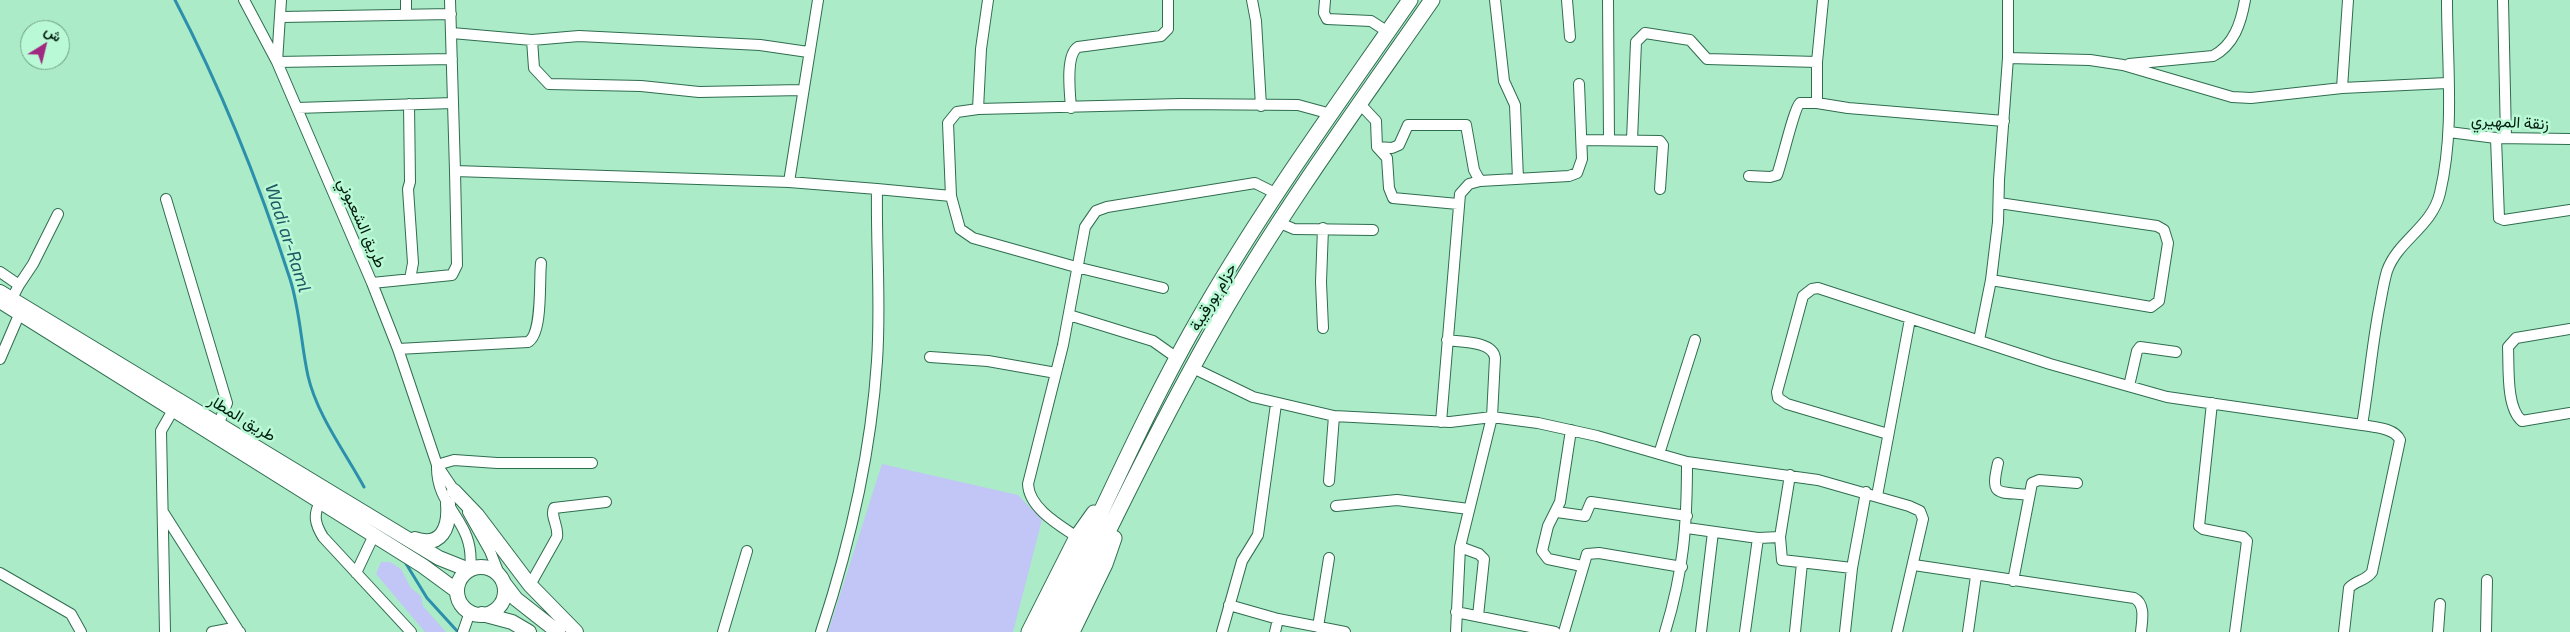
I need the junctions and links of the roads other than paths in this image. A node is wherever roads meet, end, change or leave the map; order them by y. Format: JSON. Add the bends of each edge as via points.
{"nodes":[{"id":1,"x":244,"y":0,"type":"edge"},
{"id":2,"x":281,"y":0,"type":"edge"},
{"id":3,"x":406,"y":0,"type":"edge"},
{"id":4,"x":450,"y":0,"type":"edge"},
{"id":5,"x":818,"y":0,"type":"edge"},
{"id":6,"x":988,"y":0,"type":"edge"},
{"id":7,"x":1168,"y":0,"type":"edge"},
{"id":8,"x":1252,"y":0,"type":"edge"},
{"id":9,"x":1325,"y":0,"type":"edge"},
{"id":10,"x":1410,"y":0,"type":"edge"},
{"id":11,"x":1432,"y":0,"type":"edge"},
{"id":12,"x":1495,"y":0,"type":"edge"},
{"id":13,"x":1567,"y":0,"type":"edge"},
{"id":14,"x":1608,"y":0,"type":"edge"},
{"id":15,"x":1823,"y":0,"type":"edge"},
{"id":16,"x":2008,"y":0,"type":"edge"},
{"id":17,"x":2245,"y":0,"type":"edge"},
{"id":18,"x":2348,"y":0,"type":"edge"},
{"id":19,"x":2446,"y":0,"type":"edge"},
{"id":20,"x":2504,"y":0,"type":"edge"},
{"id":21,"x":451,"y":14,"type":"junction"},
{"id":22,"x":406,"y":15,"type":"junction"},
{"id":23,"x":282,"y":17,"type":"junction"},
{"id":24,"x":1388,"y":32,"type":"junction"},
{"id":25,"x":452,"y":33,"type":"junction"},
{"id":26,"x":1570,"y":37,"type":"dead end"},
{"id":27,"x":532,"y":40,"type":"junction"},
{"id":28,"x":808,"y":52,"type":"junction"},
{"id":29,"x":2008,"y":58,"type":"junction"},
{"id":30,"x":452,"y":59,"type":"junction"},
{"id":31,"x":277,"y":62,"type":"junction"},
{"id":32,"x":1817,"y":62,"type":"junction"},
{"id":33,"x":2123,"y":65,"type":"junction"},
{"id":34,"x":2447,"y":83,"type":"junction"},
{"id":35,"x":1579,"y":84,"type":"dead end"},
{"id":36,"x":2342,"y":88,"type":"junction"},
{"id":37,"x":802,"y":90,"type":"junction"},
{"id":38,"x":453,"y":103,"type":"junction"},
{"id":39,"x":1817,"y":103,"type":"junction"},
{"id":40,"x":409,"y":104,"type":"junction"},
{"id":41,"x":1360,"y":104,"type":"junction"},
{"id":42,"x":1261,"y":106,"type":"junction"},
{"id":43,"x":297,"y":108,"type":"junction"},
{"id":44,"x":1071,"y":108,"type":"junction"},
{"id":45,"x":978,"y":109,"type":"junction"},
{"id":46,"x":1331,"y":114,"type":"junction"},
{"id":47,"x":2004,"y":121,"type":"junction"},
{"id":48,"x":2449,"y":132,"type":"junction"},
{"id":49,"x":2501,"y":138,"type":"junction"},
{"id":50,"x":2570,"y":139,"type":"edge"},
{"id":51,"x":1582,"y":140,"type":"junction"},
{"id":52,"x":1609,"y":140,"type":"junction"},
{"id":53,"x":1632,"y":140,"type":"junction"},
{"id":54,"x":1377,"y":147,"type":"junction"},
{"id":55,"x":456,"y":171,"type":"junction"},
{"id":56,"x":1749,"y":176,"type":"dead end"},
{"id":57,"x":1518,"y":179,"type":"junction"},
{"id":58,"x":1480,"y":181,"type":"junction"},
{"id":59,"x":789,"y":182,"type":"junction"},
{"id":60,"x":877,"y":189,"type":"junction"},
{"id":61,"x":1660,"y":189,"type":"dead end"},
{"id":62,"x":1277,"y":194,"type":"junction"},
{"id":63,"x":951,"y":196,"type":"junction"},
{"id":64,"x":166,"y":199,"type":"dead end"},
{"id":65,"x":1999,"y":203,"type":"junction"},
{"id":66,"x":1458,"y":204,"type":"junction"},
{"id":67,"x":2570,"y":210,"type":"edge"},
{"id":68,"x":58,"y":214,"type":"dead end"},
{"id":69,"x":1280,"y":223,"type":"junction"},
{"id":70,"x":1323,"y":228,"type":"junction"},
{"id":71,"x":1373,"y":230,"type":"dead end"},
{"id":72,"x":541,"y":263,"type":"dead end"},
{"id":73,"x":1076,"y":267,"type":"junction"},
{"id":74,"x":0,"y":272,"type":"edge"},
{"id":75,"x":410,"y":279,"type":"junction"},
{"id":76,"x":1991,"y":280,"type":"junction"},
{"id":77,"x":19,"y":284,"type":"junction"},
{"id":78,"x":372,"y":284,"type":"junction"},
{"id":79,"x":1163,"y":288,"type":"dead end"},
{"id":80,"x":5,"y":299,"type":"edge"},
{"id":81,"x":19,"y":315,"type":"junction"},
{"id":82,"x":1069,"y":315,"type":"junction"},
{"id":83,"x":1910,"y":319,"type":"junction"},
{"id":84,"x":1323,"y":328,"type":"dead end"},
{"id":85,"x":2570,"y":329,"type":"edge"},
{"id":86,"x":1447,"y":340,"type":"junction"},
{"id":87,"x":1695,"y":340,"type":"dead end"},
{"id":88,"x":1978,"y":340,"type":"junction"},
{"id":89,"x":398,"y":348,"type":"junction"},
{"id":90,"x":2176,"y":352,"type":"dead end"},
{"id":91,"x":930,"y":357,"type":"dead end"},
{"id":92,"x":1177,"y":358,"type":"junction"},
{"id":93,"x":0,"y":359,"type":"edge"},
{"id":94,"x":1193,"y":368,"type":"junction"},
{"id":95,"x":1056,"y":373,"type":"junction"},
{"id":96,"x":2128,"y":386,"type":"junction"},
{"id":97,"x":2212,"y":403,"type":"junction"},
{"id":98,"x":1276,"y":404,"type":"junction"},
{"id":99,"x":173,"y":410,"type":"junction"},
{"id":100,"x":2570,"y":413,"type":"edge"},
{"id":101,"x":1334,"y":416,"type":"junction"},
{"id":102,"x":1492,"y":417,"type":"junction"},
{"id":103,"x":1441,"y":422,"type":"junction"},
{"id":104,"x":2362,"y":425,"type":"junction"},
{"id":105,"x":216,"y":429,"type":"junction"},
{"id":106,"x":1571,"y":430,"type":"junction"},
{"id":107,"x":1888,"y":434,"type":"junction"},
{"id":108,"x":1659,"y":454,"type":"junction"},
{"id":109,"x":1687,"y":462,"type":"junction"},
{"id":110,"x":1998,"y":462,"type":"dead end"},
{"id":111,"x":592,"y":463,"type":"dead end"},
{"id":112,"x":437,"y":465,"type":"junction"},
{"id":113,"x":1120,"y":474,"type":"junction"},
{"id":114,"x":1790,"y":475,"type":"junction"},
{"id":115,"x":1329,"y":481,"type":"dead end"},
{"id":116,"x":2077,"y":482,"type":"dead end"},
{"id":117,"x":1133,"y":484,"type":"junction"},
{"id":118,"x":454,"y":491,"type":"junction"},
{"id":119,"x":1866,"y":492,"type":"junction"},
{"id":120,"x":2029,"y":495,"type":"junction"},
{"id":121,"x":1878,"y":496,"type":"junction"},
{"id":122,"x":320,"y":502,"type":"junction"},
{"id":123,"x":606,"y":502,"type":"dead end"},
{"id":124,"x":448,"y":504,"type":"junction"},
{"id":125,"x":1336,"y":506,"type":"dead end"},
{"id":126,"x":1469,"y":509,"type":"junction"},
{"id":127,"x":162,"y":512,"type":"junction"},
{"id":128,"x":1557,"y":512,"type":"junction"},
{"id":129,"x":1687,"y":516,"type":"junction"},
{"id":130,"x":1687,"y":528,"type":"junction"},
{"id":131,"x":1713,"y":532,"type":"junction"},
{"id":132,"x":402,"y":534,"type":"junction"},
{"id":133,"x":374,"y":535,"type":"junction"},
{"id":134,"x":1077,"y":537,"type":"junction"},
{"id":135,"x":1758,"y":538,"type":"junction"},
{"id":136,"x":1780,"y":538,"type":"junction"},
{"id":137,"x":1460,"y":547,"type":"junction"},
{"id":138,"x":747,"y":552,"type":"dead end"},
{"id":139,"x":1329,"y":558,"type":"dead end"},
{"id":140,"x":1802,"y":563,"type":"junction"},
{"id":141,"x":1914,"y":565,"type":"junction"},
{"id":142,"x":1582,"y":566,"type":"junction"},
{"id":143,"x":1682,"y":567,"type":"junction"},
{"id":144,"x":1852,"y":568,"type":"junction"},
{"id":145,"x":470,"y":569,"type":"junction"},
{"id":146,"x":0,"y":573,"type":"edge"},
{"id":147,"x":356,"y":573,"type":"junction"},
{"id":148,"x":1976,"y":576,"type":"junction"},
{"id":149,"x":502,"y":580,"type":"junction"},
{"id":150,"x":2487,"y":580,"type":"dead end"},
{"id":151,"x":2013,"y":581,"type":"junction"},
{"id":152,"x":530,"y":585,"type":"junction"},
{"id":153,"x":456,"y":591,"type":"junction"},
{"id":154,"x":1229,"y":604,"type":"junction"},
{"id":155,"x":2440,"y":604,"type":"dead end"},
{"id":156,"x":1456,"y":612,"type":"junction"},
{"id":157,"x":476,"y":613,"type":"junction"},
{"id":158,"x":1478,"y":616,"type":"junction"},
{"id":159,"x":1278,"y":619,"type":"junction"},
{"id":160,"x":1318,"y":627,"type":"junction"},
{"id":161,"x":240,"y":631,"type":"edge"},
{"id":162,"x":81,"y":632,"type":"edge"},
{"id":163,"x":165,"y":632,"type":"edge"},
{"id":164,"x":212,"y":632,"type":"edge"},
{"id":165,"x":411,"y":632,"type":"edge"},
{"id":166,"x":464,"y":632,"type":"edge"},
{"id":167,"x":529,"y":632,"type":"edge"},
{"id":168,"x":558,"y":632,"type":"edge"},
{"id":169,"x":576,"y":632,"type":"edge"},
{"id":170,"x":723,"y":632,"type":"edge"},
{"id":171,"x":822,"y":632,"type":"edge"},
{"id":172,"x":1029,"y":632,"type":"edge"},
{"id":173,"x":1044,"y":632,"type":"edge"},
{"id":174,"x":1059,"y":632,"type":"edge"},
{"id":175,"x":1072,"y":632,"type":"edge"},
{"id":176,"x":1222,"y":632,"type":"edge"},
{"id":177,"x":1275,"y":632,"type":"edge"},
{"id":178,"x":1345,"y":632,"type":"edge"},
{"id":179,"x":1456,"y":632,"type":"edge"},
{"id":180,"x":1555,"y":632,"type":"edge"},
{"id":181,"x":1564,"y":632,"type":"edge"},
{"id":182,"x":1665,"y":632,"type":"edge"},
{"id":183,"x":1701,"y":632,"type":"edge"},
{"id":184,"x":1745,"y":632,"type":"edge"},
{"id":185,"x":1795,"y":632,"type":"edge"},
{"id":186,"x":1845,"y":632,"type":"edge"},
{"id":187,"x":1897,"y":632,"type":"edge"},
{"id":188,"x":1968,"y":632,"type":"edge"},
{"id":189,"x":2141,"y":632,"type":"edge"},
{"id":190,"x":2235,"y":632,"type":"edge"},
{"id":191,"x":2344,"y":632,"type":"edge"},
{"id":192,"x":2438,"y":632,"type":"edge"},
{"id":193,"x":2486,"y":632,"type":"edge"}],
"edges":[{"from":1,"to":31,"type":"street","name":"طريق الشعبوني"},
{"from":2,"to":23,"type":"street"},
{"from":3,"to":22,"type":"street"},
{"from":4,"to":21,"type":"street"},
{"from":5,"to":28,"type":"street"},
{"from":6,"to":45,"type":"street"},
{"from":7,"to":44,"type":"street","via":[[1168,29],[1161,36],[1074,50],[1070,60]]},
{"from":8,"to":42,"type":"street"},
{"from":9,"to":24,"type":"street","via":[[1327,19],[1371,21]]},
{"from":10,"to":24,"type":"highway","name":"حزام بورقيبة"},
{"from":11,"to":41,"type":"highway","name":"حزام بورقيبة"},
{"from":12,"to":57,"type":"street","via":[[1504,81],[1515,105]]},
{"from":13,"to":26,"type":"street"},
{"from":14,"to":52,"type":"street"},
{"from":15,"to":32,"type":"street"},
{"from":16,"to":29,"type":"street"},
{"from":17,"to":33,"type":"street","via":[[2236,30],[2229,45],[2221,52],[2213,56]]},
{"from":18,"to":36,"type":"street"},
{"from":19,"to":34,"type":"street"},
{"from":20,"to":49,"type":"street"},
{"from":21,"to":22,"type":"street"},
{"from":21,"to":25,"type":"street"},
{"from":22,"to":23,"type":"street"},
{"from":23,"to":31,"type":"street"},
{"from":24,"to":46,"type":"highway","name":"حزام بورقيبة"},
{"from":25,"to":27,"type":"street"},
{"from":25,"to":30,"type":"street"},
{"from":27,"to":28,"type":"street","via":[[579,36],[760,44]]},
{"from":27,"to":37,"type":"street","via":[[534,68],[549,84],[641,86],[699,92]]},
{"from":28,"to":37,"type":"street"},
{"from":29,"to":33,"type":"street","via":[[2090,60]]},
{"from":29,"to":47,"type":"street"},
{"from":30,"to":31,"type":"street"},
{"from":30,"to":38,"type":"street"},
{"from":31,"to":43,"type":"street","name":"طريق الشعبوني"},
{"from":32,"to":39,"type":"street"},
{"from":32,"to":53,"type":"street","via":[[1707,59],[1690,40],[1641,35],[1636,42]]},
{"from":33,"to":36,"type":"street","via":[[2232,97],[2251,98]]},
{"from":34,"to":36,"type":"street"},
{"from":34,"to":48,"type":"street"},
{"from":35,"to":51,"type":"street"},
{"from":37,"to":59,"type":"street"},
{"from":38,"to":40,"type":"street"},
{"from":38,"to":55,"type":"street"},
{"from":39,"to":47,"type":"street"},
{"from":39,"to":56,"type":"street","via":[[1800,103],[1796,107],[1777,175],[1770,178]]},
{"from":40,"to":43,"type":"street"},
{"from":40,"to":75,"type":"street","via":[[408,189],[413,263]]},
{"from":41,"to":54,"type":"street","via":[[1376,121]]},
{"from":41,"to":69,"type":"highway","name":"حزام بورقيبة"},
{"from":42,"to":44,"type":"street","via":[[1181,104]]},
{"from":42,"to":46,"type":"street","via":[[1298,105]]},
{"from":43,"to":78,"type":"street","name":"طريق الشعبوني"},
{"from":44,"to":45,"type":"street"},
{"from":45,"to":63,"type":"street","via":[[957,112],[948,123]]},
{"from":46,"to":62,"type":"highway","name":"حزام بورقيبة"},
{"from":47,"to":65,"type":"street"},
{"from":48,"to":49,"type":"street","name":"زنقة المهيري"},
{"from":48,"to":104,"type":"street","via":[[2439,195],[2429,220],[2397,253],[2387,271],[2374,335]]},
{"from":49,"to":50,"type":"street","name":"زنقة المهيري"},
{"from":49,"to":67,"type":"street","via":[[2499,218],[2504,220]]},
{"from":51,"to":52,"type":"street"},
{"from":51,"to":57,"type":"street","via":[[1581,164],[1577,173]]},
{"from":52,"to":53,"type":"street"},
{"from":53,"to":61,"type":"street","via":[[1656,139],[1662,142]]},
{"from":54,"to":58,"type":"street","via":[[1400,145],[1408,124],[1466,125],[1474,170]]},
{"from":54,"to":66,"type":"street","via":[[1386,158],[1393,198]]},
{"from":55,"to":59,"type":"street"},
{"from":55,"to":75,"type":"street","via":[[457,264],[452,275]]},
{"from":57,"to":58,"type":"street"},
{"from":58,"to":66,"type":"street","via":[[1464,188]]},
{"from":59,"to":60,"type":"street"},
{"from":60,"to":63,"type":"street"},
{"from":60,"to":171,"type":"street","via":[[880,311],[874,391],[849,538]]},
{"from":62,"to":73,"type":"street","via":[[1255,183],[1096,211],[1085,227]]},
{"from":62,"to":92,"type":"highway","name":"حزام بورقيبة"},
{"from":63,"to":73,"type":"street","via":[[958,224],[967,235]]},
{"from":64,"to":105,"type":"street","via":[[227,403]]},
{"from":65,"to":76,"type":"street"},
{"from":65,"to":76,"type":"street","via":[[2157,226],[2164,230],[2168,243],[2160,301],[2151,307]]},
{"from":66,"to":86,"type":"street"},
{"from":68,"to":77,"type":"street"},
{"from":69,"to":70,"type":"street","via":[[1294,228]]},
{"from":69,"to":94,"type":"highway","name":"حزام بورقيبة"},
{"from":70,"to":71,"type":"street"},
{"from":70,"to":84,"type":"street"},
{"from":72,"to":89,"type":"street","via":[[537,332],[528,342]]},
{"from":73,"to":79,"type":"street"},
{"from":73,"to":82,"type":"street"},
{"from":74,"to":77,"type":"street"},
{"from":75,"to":78,"type":"street"},
{"from":76,"to":88,"type":"street"},
{"from":77,"to":80,"type":"street"},
{"from":78,"to":89,"type":"street","name":"طريق الشعبوني"},
{"from":80,"to":81,"type":"main road","name":"طريق المطار"},
{"from":80,"to":105,"type":"main road","name":"طريق المطار"},
{"from":81,"to":93,"type":"street"},
{"from":81,"to":99,"type":"main road","name":"طريق المطار"},
{"from":82,"to":92,"type":"street","via":[[1144,338]]},
{"from":82,"to":95,"type":"street"},
{"from":83,"to":88,"type":"street"},
{"from":83,"to":107,"type":"street"},
{"from":83,"to":107,"type":"street","via":[[1818,288],[1812,289],[1803,296],[1777,392],[1778,398],[1787,404]]},
{"from":85,"to":100,"type":"street","via":[[2516,338],[2508,347],[2512,406],[2516,416],[2532,420]]},
{"from":86,"to":102,"type":"street","via":[[1487,346],[1494,351]]},
{"from":86,"to":103,"type":"street"},
{"from":87,"to":108,"type":"street"},
{"from":88,"to":96,"type":"street"},
{"from":89,"to":112,"type":"street","name":"طريق الشعبوني"},
{"from":90,"to":96,"type":"street","via":[[2144,345],[2140,347]]},
{"from":91,"to":95,"type":"street","via":[[996,362]]},
{"from":92,"to":113,"type":"highway","name":"حزام بورقيبة"},
{"from":94,"to":98,"type":"street","via":[[1239,391]]},
{"from":94,"to":117,"type":"highway","name":"حزام بورقيبة"},
{"from":95,"to":134,"type":"street","via":[[1029,476],[1028,492],[1057,524]]},
{"from":96,"to":97,"type":"street"},
{"from":97,"to":104,"type":"street"},
{"from":97,"to":190,"type":"street","via":[[2199,526],[2247,540]]},
{"from":98,"to":101,"type":"street"},
{"from":98,"to":154,"type":"street","via":[[1258,535],[1242,561]]},
{"from":99,"to":105,"type":"main road","name":"طريق المطار"},
{"from":99,"to":127,"type":"street","via":[[160,431]]},
{"from":101,"to":103,"type":"street"},
{"from":101,"to":115,"type":"street"},
{"from":102,"to":103,"type":"street"},
{"from":102,"to":106,"type":"street"},
{"from":102,"to":126,"type":"street"},
{"from":104,"to":191,"type":"street","via":[[2392,432],[2400,440],[2372,572],[2349,588]]},
{"from":105,"to":122,"type":"main road","name":"طريق المطار"},
{"from":105,"to":132,"type":"main road","name":"طريق المطار"},
{"from":106,"to":108,"type":"street"},
{"from":106,"to":128,"type":"street"},
{"from":107,"to":121,"type":"street"},
{"from":108,"to":109,"type":"street"},
{"from":109,"to":114,"type":"street"},
{"from":109,"to":129,"type":"street"},
{"from":110,"to":120,"type":"street","via":[[1994,487]]},
{"from":111,"to":112,"type":"street","via":[[454,460]]},
{"from":112,"to":118,"type":"street","name":"طريق الشعبوني"},
{"from":112,"to":124,"type":"street","name":"طريق الشعبوني","via":[[439,486]]},
{"from":113,"to":134,"type":"highway"},
{"from":113,"to":173,"type":"highway","name":"حزام بورقيبة"},
{"from":114,"to":119,"type":"street"},
{"from":114,"to":136,"type":"street"},
{"from":116,"to":120,"type":"street","via":[[2034,480]]},
{"from":117,"to":174,"type":"highway","name":"حزام بورقيبة"},
{"from":117,"to":175,"type":"highway","via":[[1105,564]]},
{"from":118,"to":149,"type":"street","name":"طريق الشعبوني","via":[[483,538]]},
{"from":118,"to":152,"type":"main road","via":[[477,515]]},
{"from":119,"to":121,"type":"street"},
{"from":119,"to":144,"type":"street"},
{"from":120,"to":151,"type":"street"},
{"from":121,"to":141,"type":"street","via":[[1917,508],[1922,514]]},
{"from":122,"to":133,"type":"main road","name":"طريق المطار"},
{"from":122,"to":147,"type":"street","via":[[316,510],[317,527]]},
{"from":123,"to":152,"type":"street","via":[[554,508],[552,513],[558,531]]},
{"from":124,"to":132,"type":"main road","via":[[446,527],[438,538],[425,542]]},
{"from":124,"to":145,"type":"street","name":"طريق الشعبوني","via":[[470,541]]},
{"from":125,"to":126,"type":"street","via":[[1397,500]]},
{"from":126,"to":137,"type":"street"},
{"from":127,"to":161,"type":"street"},
{"from":127,"to":163,"type":"street"},
{"from":128,"to":129,"type":"street","via":[[1585,516],[1591,502]]},
{"from":128,"to":142,"type":"street","via":[[1548,526],[1542,551],[1544,556],[1548,560]]},
{"from":129,"to":130,"type":"street"},
{"from":130,"to":131,"type":"street"},
{"from":130,"to":143,"type":"street"},
{"from":131,"to":135,"type":"street"},
{"from":131,"to":183,"type":"street"},
{"from":132,"to":145,"type":"main road","name":"طريق المطار","via":[[439,558]]},
{"from":133,"to":147,"type":"street"},
{"from":133,"to":153,"type":"main road","name":"طريق المطار"},
{"from":134,"to":172,"type":"highway"},
{"from":135,"to":136,"type":"street"},
{"from":135,"to":184,"type":"street"},
{"from":136,"to":140,"type":"street","via":[[1782,560]]},
{"from":137,"to":156,"type":"street"},
{"from":137,"to":158,"type":"street","via":[[1484,559]]},
{"from":138,"to":170,"type":"street"},
{"from":139,"to":160,"type":"street"},
{"from":140,"to":144,"type":"street"},
{"from":140,"to":185,"type":"street"},
{"from":141,"to":148,"type":"street"},
{"from":141,"to":187,"type":"street"},
{"from":142,"to":143,"type":"street","via":[[1590,552]]},
{"from":142,"to":181,"type":"street"},
{"from":143,"to":182,"type":"street"},
{"from":144,"to":186,"type":"street"},
{"from":145,"to":149,"type":"main road","via":[[488,568]]},
{"from":145,"to":153,"type":"main road","via":[[460,579]]},
{"from":146,"to":162,"type":"street","via":[[71,614]]},
{"from":147,"to":165,"type":"street"},
{"from":148,"to":151,"type":"street"},
{"from":148,"to":188,"type":"street"},
{"from":149,"to":157,"type":"main road","via":[[504,597],[501,604],[490,613]]},
{"from":149,"to":168,"type":"main road","via":[[516,599]]},
{"from":150,"to":193,"type":"street"},
{"from":151,"to":189,"type":"street","via":[[2134,598],[2142,608]]},
{"from":152,"to":169,"type":"main road"},
{"from":153,"to":157,"type":"main road","via":[[460,604]]},
{"from":154,"to":159,"type":"street"},
{"from":154,"to":176,"type":"street"},
{"from":155,"to":192,"type":"street"},
{"from":156,"to":158,"type":"street"},
{"from":156,"to":179,"type":"street"},
{"from":157,"to":166,"type":"street"},
{"from":157,"to":167,"type":"main road","via":[[512,622]]},
{"from":158,"to":180,"type":"street"},
{"from":159,"to":160,"type":"street"},
{"from":159,"to":177,"type":"street"},
{"from":160,"to":178,"type":"street"},
{"from":161,"to":164,"type":"street","via":[[228,628]]}]}
